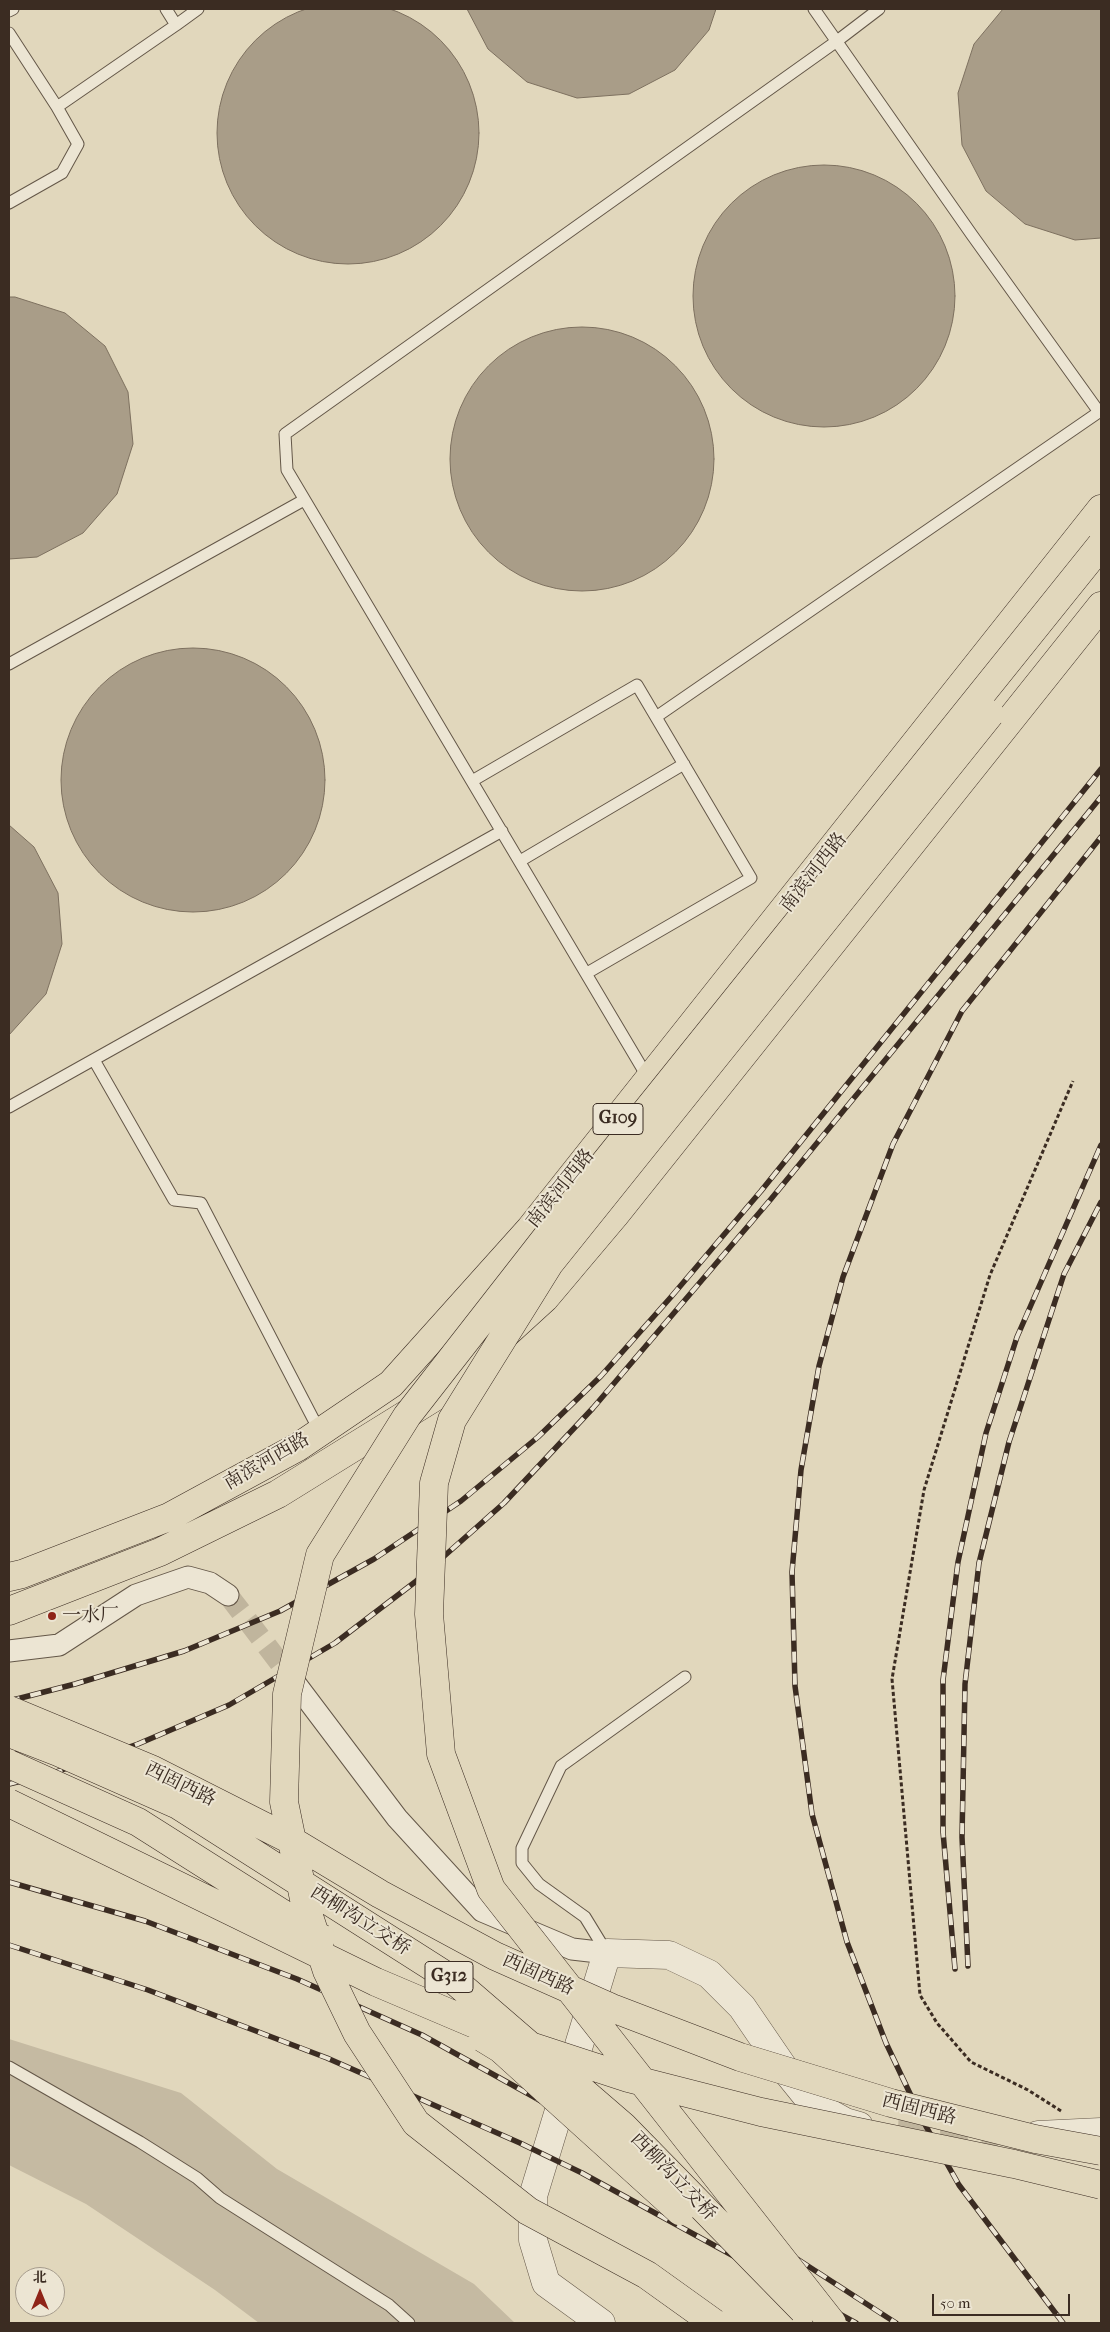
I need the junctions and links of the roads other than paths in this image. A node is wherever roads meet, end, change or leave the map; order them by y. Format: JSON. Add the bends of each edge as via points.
{"nodes":[{"id":1,"x":13,"y":9,"type":"edge"},
{"id":2,"x":166,"y":9,"type":"edge"},
{"id":3,"x":198,"y":9,"type":"edge"},
{"id":4,"x":814,"y":9,"type":"edge"},
{"id":5,"x":879,"y":9,"type":"edge"},
{"id":6,"x":9,"y":11,"type":"edge"},
{"id":7,"x":176,"y":25,"type":"junction"},
{"id":8,"x":9,"y":33,"type":"edge"},
{"id":9,"x":837,"y":41,"type":"junction"},
{"id":10,"x":57,"y":106,"type":"junction"},
{"id":11,"x":9,"y":203,"type":"edge"},
{"id":12,"x":304,"y":500,"type":"junction"},
{"id":13,"x":1101,"y":509,"type":"edge"},
{"id":14,"x":1101,"y":545,"type":"edge"},
{"id":15,"x":1101,"y":574,"type":"edge"},
{"id":16,"x":1101,"y":606,"type":"edge"},
{"id":17,"x":9,"y":664,"type":"edge"},
{"id":18,"x":656,"y":717,"type":"junction"},
{"id":19,"x":684,"y":764,"type":"junction"},
{"id":20,"x":472,"y":781,"type":"junction"},
{"id":21,"x":502,"y":830,"type":"junction"},
{"id":22,"x":520,"y":861,"type":"junction"},
{"id":23,"x":587,"y":974,"type":"junction"},
{"id":24,"x":94,"y":1060,"type":"junction"},
{"id":25,"x":649,"y":1080,"type":"junction"},
{"id":26,"x":9,"y":1107,"type":"edge"},
{"id":27,"x":320,"y":1432,"type":"junction"},
{"id":28,"x":9,"y":1577,"type":"edge"},
{"id":29,"x":228,"y":1594,"type":"tunnel mouth"},
{"id":30,"x":9,"y":1611,"type":"edge"},
{"id":31,"x":9,"y":1651,"type":"edge"},
{"id":32,"x":289,"y":1676,"type":"tunnel mouth"},
{"id":33,"x":685,"y":1677,"type":"dead end"},
{"id":34,"x":9,"y":1710,"type":"edge"},
{"id":35,"x":9,"y":1733,"type":"edge"},
{"id":36,"x":9,"y":1764,"type":"edge"},
{"id":37,"x":9,"y":1803,"type":"edge"},
{"id":38,"x":607,"y":1952,"type":"junction"},
{"id":39,"x":9,"y":2067,"type":"edge"},
{"id":40,"x":885,"y":2132,"type":"tunnel mouth"},
{"id":41,"x":1017,"y":2136,"type":"tunnel mouth"},
{"id":42,"x":1098,"y":2138,"type":"edge"},
{"id":43,"x":1101,"y":2185,"type":"edge"},
{"id":44,"x":409,"y":2323,"type":"edge"},
{"id":45,"x":601,"y":2323,"type":"edge"},
{"id":46,"x":714,"y":2323,"type":"edge"},
{"id":47,"x":791,"y":2323,"type":"edge"},
{"id":48,"x":816,"y":2323,"type":"edge"},
{"id":49,"x":832,"y":2323,"type":"edge"}],
"edges":[{"from":1,"to":6,"type":"lane"},
{"from":2,"to":7,"type":"lane"},
{"from":3,"to":7,"type":"lane"},
{"from":4,"to":9,"type":"lane"},
{"from":5,"to":9,"type":"lane"},
{"from":7,"to":10,"type":"lane"},
{"from":8,"to":10,"type":"lane"},
{"from":9,"to":12,"type":"lane","via":[[285,434],[286,470]]},
{"from":9,"to":18,"type":"lane","via":[[1099,412]]},
{"from":10,"to":11,"type":"lane","via":[[78,144],[62,174]]},
{"from":12,"to":17,"type":"lane"},
{"from":12,"to":20,"type":"lane"},
{"from":13,"to":25,"type":"highway","name":"南滨河西路","number":"G109"},
{"from":14,"to":46,"type":"highway","bridge":true,"via":[[595,1175],[407,1416],[320,1555],[286,1694],[284,1802],[305,1904],[327,1971],[357,2033],[416,2123],[528,2211],[647,2275]]},
{"from":15,"to":49,"type":"highway","bridge":true,"via":[[550,1264],[452,1420],[434,1483],[429,1614],[441,1754],[491,1889]]},
{"from":16,"to":30,"type":"highway","name":"南滨河西路","via":[[615,1215],[545,1298],[448,1387],[278,1494],[160,1552]]},
{"from":18,"to":19,"type":"lane"},
{"from":18,"to":20,"type":"lane","via":[[637,684]]},
{"from":19,"to":22,"type":"lane"},
{"from":19,"to":23,"type":"lane","via":[[751,878]]},
{"from":20,"to":21,"type":"lane"},
{"from":21,"to":22,"type":"lane"},
{"from":21,"to":24,"type":"lane"},
{"from":22,"to":23,"type":"lane"},
{"from":23,"to":25,"type":"lane"},
{"from":24,"to":26,"type":"lane"},
{"from":24,"to":27,"type":"lane","via":[[174,1200],[200,1203]]},
{"from":25,"to":27,"type":"highway","name":"南滨河西路","number":"G109","via":[[530,1229],[391,1384]]},
{"from":27,"to":28,"type":"highway","name":"南滨河西路","number":"G109","via":[[169,1517]]},
{"from":29,"to":31,"type":"street","via":[[210,1583],[188,1577],[136,1594],[59,1645]]},
{"from":32,"to":38,"type":"street","via":[[397,1818],[482,1911],[572,1949]]},
{"from":33,"to":38,"type":"lane","via":[[561,1766],[522,1848],[522,1863],[539,1884],[585,1917]]},
{"from":34,"to":42,"type":"highway","name":"西固西路","bridge":true,"via":[[153,1770],[287,1838],[380,1894],[495,1956],[612,2008],[740,2057],[891,2104],[1035,2139]]},
{"from":35,"to":48,"type":"highway","name":"西柳沟立交桥","number":"G312","bridge":true,"via":[[178,1805],[456,1982],[623,2126]]},
{"from":36,"to":47,"type":"highway","name":"西柳沟立交桥","number":"G312","bridge":true,"via":[[138,1822],[501,2049],[664,2194]]},
{"from":37,"to":43,"type":"highway","name":"西固西路","bridge":true,"via":[[376,1982],[515,2040],[628,2078],[761,2112]]},
{"from":38,"to":40,"type":"street","via":[[669,1955],[709,1974],[742,2007],[783,2067],[814,2104],[845,2122]]},
{"from":38,"to":45,"type":"street","via":[[533,2196],[533,2240],[546,2283]]},
{"from":39,"to":44,"type":"lane","via":[[197,2178],[220,2198],[389,2305]]},
{"from":41,"to":42,"type":"street"}]}
